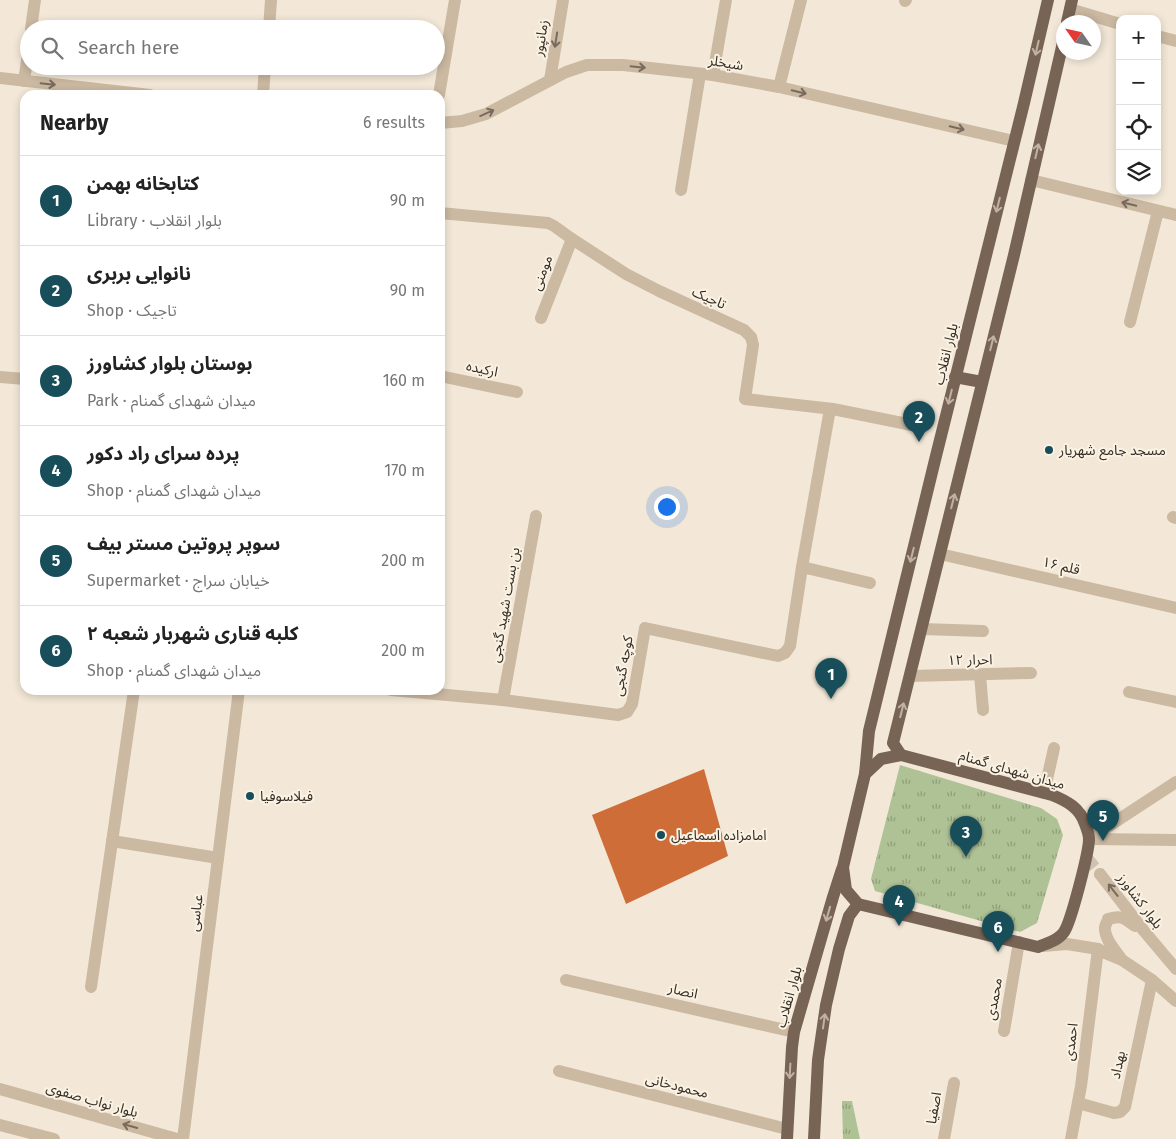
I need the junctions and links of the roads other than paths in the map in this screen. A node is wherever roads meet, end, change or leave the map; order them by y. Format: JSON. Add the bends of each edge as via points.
{"nodes":[{"id":1,"x":35,"y":0,"type":"edge"},
{"id":2,"x":271,"y":0,"type":"edge"},
{"id":3,"x":456,"y":0,"type":"edge"},
{"id":4,"x":563,"y":0,"type":"edge"},
{"id":5,"x":726,"y":0,"type":"edge"},
{"id":6,"x":801,"y":0,"type":"edge"},
{"id":7,"x":1048,"y":0,"type":"edge"},
{"id":8,"x":1071,"y":4,"type":"edge"},
{"id":9,"x":32,"y":20,"type":"edge"},
{"id":10,"x":269,"y":20,"type":"edge"},
{"id":11,"x":1116,"y":22,"type":"edge"},
{"id":12,"x":1161,"y":37,"type":"edge"},
{"id":13,"x":1176,"y":41,"type":"edge"},
{"id":14,"x":1059,"y":60,"type":"edge"},
{"id":15,"x":445,"y":61,"type":"edge"},
{"id":16,"x":700,"y":74,"type":"junction"},
{"id":17,"x":25,"y":75,"type":"edge"},
{"id":18,"x":265,"y":75,"type":"edge"},
{"id":19,"x":443,"y":75,"type":"edge"},
{"id":20,"x":713,"y":75,"type":"junction"},
{"id":21,"x":0,"y":78,"type":"edge"},
{"id":22,"x":550,"y":80,"type":"junction"},
{"id":23,"x":24,"y":81,"type":"junction"},
{"id":24,"x":779,"y":87,"type":"junction"},
{"id":25,"x":89,"y":90,"type":"edge"},
{"id":26,"x":264,"y":90,"type":"edge"},
{"id":27,"x":440,"y":90,"type":"edge"},
{"id":28,"x":445,"y":122,"type":"edge"},
{"id":29,"x":1014,"y":141,"type":"junction"},
{"id":30,"x":1031,"y":180,"type":"junction"},
{"id":31,"x":681,"y":190,"type":"dead end"},
{"id":32,"x":1158,"y":211,"type":"junction"},
{"id":33,"x":445,"y":213,"type":"edge"},
{"id":34,"x":1176,"y":215,"type":"edge"},
{"id":35,"x":572,"y":239,"type":"junction"},
{"id":36,"x":541,"y":318,"type":"dead end"},
{"id":37,"x":1130,"y":322,"type":"dead end"},
{"id":38,"x":0,"y":377,"type":"edge"},
{"id":39,"x":445,"y":377,"type":"edge"},
{"id":40,"x":955,"y":377,"type":"junction"},
{"id":41,"x":20,"y":379,"type":"edge"},
{"id":42,"x":982,"y":382,"type":"junction"},
{"id":43,"x":518,"y":392,"type":"dead end"},
{"id":44,"x":830,"y":409,"type":"junction"},
{"id":45,"x":912,"y":425,"type":"dead end"},
{"id":46,"x":536,"y":516,"type":"dead end"},
{"id":47,"x":940,"y":554,"type":"junction"},
{"id":48,"x":802,"y":567,"type":"junction"},
{"id":49,"x":870,"y":583,"type":"dead end"},
{"id":50,"x":1176,"y":608,"type":"edge"},
{"id":51,"x":922,"y":629,"type":"junction"},
{"id":52,"x":983,"y":632,"type":"dead end"},
{"id":53,"x":1031,"y":673,"type":"dead end"},
{"id":54,"x":980,"y":675,"type":"junction"},
{"id":55,"x":910,"y":676,"type":"junction"},
{"id":56,"x":1129,"y":692,"type":"dead end"},
{"id":57,"x":133,"y":695,"type":"edge"},
{"id":58,"x":238,"y":695,"type":"edge"},
{"id":59,"x":445,"y":695,"type":"edge"},
{"id":60,"x":503,"y":700,"type":"junction"},
{"id":61,"x":1176,"y":702,"type":"edge"},
{"id":62,"x":983,"y":710,"type":"dead end"},
{"id":63,"x":1054,"y":748,"type":"dead end"},
{"id":64,"x":901,"y":755,"type":"junction"},
{"id":65,"x":864,"y":774,"type":"junction"},
{"id":66,"x":1176,"y":782,"type":"edge"},
{"id":67,"x":1044,"y":793,"type":"junction"},
{"id":68,"x":1089,"y":839,"type":"junction"},
{"id":69,"x":1176,"y":840,"type":"edge"},
{"id":70,"x":112,"y":841,"type":"junction"},
{"id":71,"x":218,"y":858,"type":"junction"},
{"id":72,"x":843,"y":867,"type":"junction"},
{"id":73,"x":1100,"y":874,"type":"tunnel mouth"},
{"id":74,"x":858,"y":904,"type":"junction"},
{"id":75,"x":1144,"y":931,"type":"junction"},
{"id":76,"x":1019,"y":942,"type":"junction"},
{"id":77,"x":1038,"y":946,"type":"junction"},
{"id":78,"x":1098,"y":949,"type":"junction"},
{"id":79,"x":1122,"y":960,"type":"junction"},
{"id":80,"x":1176,"y":969,"type":"edge"},
{"id":81,"x":566,"y":980,"type":"dead end"},
{"id":82,"x":1152,"y":980,"type":"junction"},
{"id":83,"x":91,"y":987,"type":"dead end"},
{"id":84,"x":1176,"y":1001,"type":"edge"},
{"id":85,"x":1004,"y":1030,"type":"dead end"},
{"id":86,"x":794,"y":1032,"type":"junction"},
{"id":87,"x":559,"y":1071,"type":"dead end"},
{"id":88,"x":954,"y":1083,"type":"dead end"},
{"id":89,"x":0,"y":1089,"type":"edge"},
{"id":90,"x":1078,"y":1103,"type":"junction"},
{"id":91,"x":0,"y":1125,"type":"edge"},
{"id":92,"x":787,"y":1134,"type":"edge"},
{"id":93,"x":54,"y":1139,"type":"edge"},
{"id":94,"x":177,"y":1139,"type":"edge"},
{"id":95,"x":183,"y":1139,"type":"edge"},
{"id":96,"x":814,"y":1139,"type":"edge"},
{"id":97,"x":944,"y":1139,"type":"edge"},
{"id":98,"x":1071,"y":1139,"type":"edge"}],
"edges":[{"from":1,"to":9,"type":"street"},
{"from":2,"to":10,"type":"street"},
{"from":3,"to":15,"type":"street"},
{"from":4,"to":22,"type":"street","name":"زمانپور","one_way":true},
{"from":5,"to":20,"type":"street"},
{"from":6,"to":24,"type":"street"},
{"from":7,"to":29,"type":"main road","name":"بلوار انقلاب","one_way":true},
{"from":8,"to":11,"type":"street"},
{"from":12,"to":13,"type":"street"},
{"from":30,"to":14,"type":"main road","one_way":true},
{"from":16,"to":20,"type":"street","name":"شیخلر"},
{"from":22,"to":16,"type":"street","name":"شیخلر","one_way":true,"via":[[587,65],[623,65]]},
{"from":16,"to":31,"type":"street"},
{"from":17,"to":23,"type":"street"},
{"from":18,"to":26,"type":"street"},
{"from":19,"to":27,"type":"street"},
{"from":20,"to":24,"type":"street","name":"شیخلر"},
{"from":21,"to":23,"type":"street"},
{"from":28,"to":22,"type":"street","name":"شیخلر","one_way":true,"via":[[462,122],[486,114]]},
{"from":23,"to":25,"type":"street","one_way":true},
{"from":24,"to":29,"type":"street","name":"شیخلر","one_way":true},
{"from":29,"to":40,"type":"main road","name":"بلوار انقلاب","one_way":true},
{"from":32,"to":30,"type":"street","one_way":true},
{"from":42,"to":30,"type":"main road","one_way":true},
{"from":32,"to":34,"type":"street"},
{"from":32,"to":37,"type":"street"},
{"from":33,"to":35,"type":"street","name":"تاجیک","via":[[548,223]]},
{"from":35,"to":36,"type":"street","name":"مومنی"},
{"from":35,"to":44,"type":"street","name":"تاجیک","via":[[659,292],[744,330],[753,345],[745,398]]},
{"from":38,"to":41,"type":"street"},
{"from":39,"to":43,"type":"street","name":"ارکیده"},
{"from":40,"to":42,"type":"main road"},
{"from":40,"to":65,"type":"main road","name":"بلوار انقلاب","one_way":true,"via":[[869,732]]},
{"from":47,"to":42,"type":"main road","one_way":true},
{"from":44,"to":45,"type":"street","name":"تاجیک"},
{"from":44,"to":48,"type":"street","name":"کوچه گنجی"},
{"from":46,"to":60,"type":"street","name":"بن بست شهید گنجی"},
{"from":47,"to":50,"type":"street","name":"قلم ۱۶"},
{"from":47,"to":51,"type":"main road"},
{"from":48,"to":49,"type":"street"},
{"from":48,"to":60,"type":"street","name":"کوچه گنجی","via":[[790,646],[785,653],[778,656],[645,628],[632,704],[627,712],[618,715]]},
{"from":51,"to":52,"type":"street"},
{"from":51,"to":55,"type":"main road"},
{"from":53,"to":54,"type":"street","name":"احرار ۱۲"},
{"from":54,"to":55,"type":"street","name":"احرار ۱۲"},
{"from":54,"to":62,"type":"street"},
{"from":64,"to":55,"type":"main road","one_way":true,"via":[[894,743]]},
{"from":56,"to":61,"type":"street"},
{"from":57,"to":70,"type":"street"},
{"from":58,"to":71,"type":"street","name":"عباسی"},
{"from":59,"to":60,"type":"street","name":"کوچه گنجی"},
{"from":63,"to":67,"type":"street"},
{"from":64,"to":65,"type":"main road","via":[[881,759]]},
{"from":64,"to":67,"type":"main road","name":"میدان شهدای گمنام"},
{"from":65,"to":72,"type":"main road"},
{"from":66,"to":68,"type":"street"},
{"from":67,"to":68,"type":"main road","name":"میدان شهدای گمنام","via":[[1069,802],[1085,823]]},
{"from":68,"to":69,"type":"street"},
{"from":68,"to":77,"type":"main road","name":"میدان شهدای گمنام","via":[[1064,933],[1054,941]]},
{"from":70,"to":71,"type":"street"},
{"from":70,"to":83,"type":"street"},
{"from":71,"to":95,"type":"street","name":"عباسی"},
{"from":72,"to":74,"type":"main road","via":[[846,890]]},
{"from":72,"to":86,"type":"main road","name":"بلوار انقلاب","one_way":true},
{"from":75,"to":73,"type":"street","name":"بلوار کشاورز","one_way":true},
{"from":74,"to":76,"type":"main road"},
{"from":96,"to":74,"type":"main road","one_way":true,"via":[[818,1060],[826,1005],[849,916]]},
{"from":75,"to":79,"type":"street","via":[[1124,917],[1108,919],[1106,935]]},
{"from":75,"to":80,"type":"street","name":"بلوار کشاورز"},
{"from":76,"to":77,"type":"main road"},
{"from":76,"to":85,"type":"street","name":"محمدی"},
{"from":77,"to":78,"type":"street","via":[[1067,944]]},
{"from":78,"to":79,"type":"street"},
{"from":78,"to":90,"type":"street","name":"احمدی"},
{"from":79,"to":82,"type":"street"},
{"from":81,"to":86,"type":"street","name":"انصار"},
{"from":82,"to":84,"type":"street"},
{"from":82,"to":90,"type":"street","name":"بهداد","via":[[1125,1107],[1114,1113]]},
{"from":86,"to":92,"type":"main road","name":"بلوار انقلاب","one_way":true},
{"from":87,"to":92,"type":"street","name":"محمودخانی"},
{"from":88,"to":97,"type":"street","name":"اصفیا"},
{"from":94,"to":89,"type":"street","name":"بلوار نواب صفوی","one_way":true},
{"from":90,"to":98,"type":"street","name":"احمدی"},
{"from":91,"to":93,"type":"street"}]}
